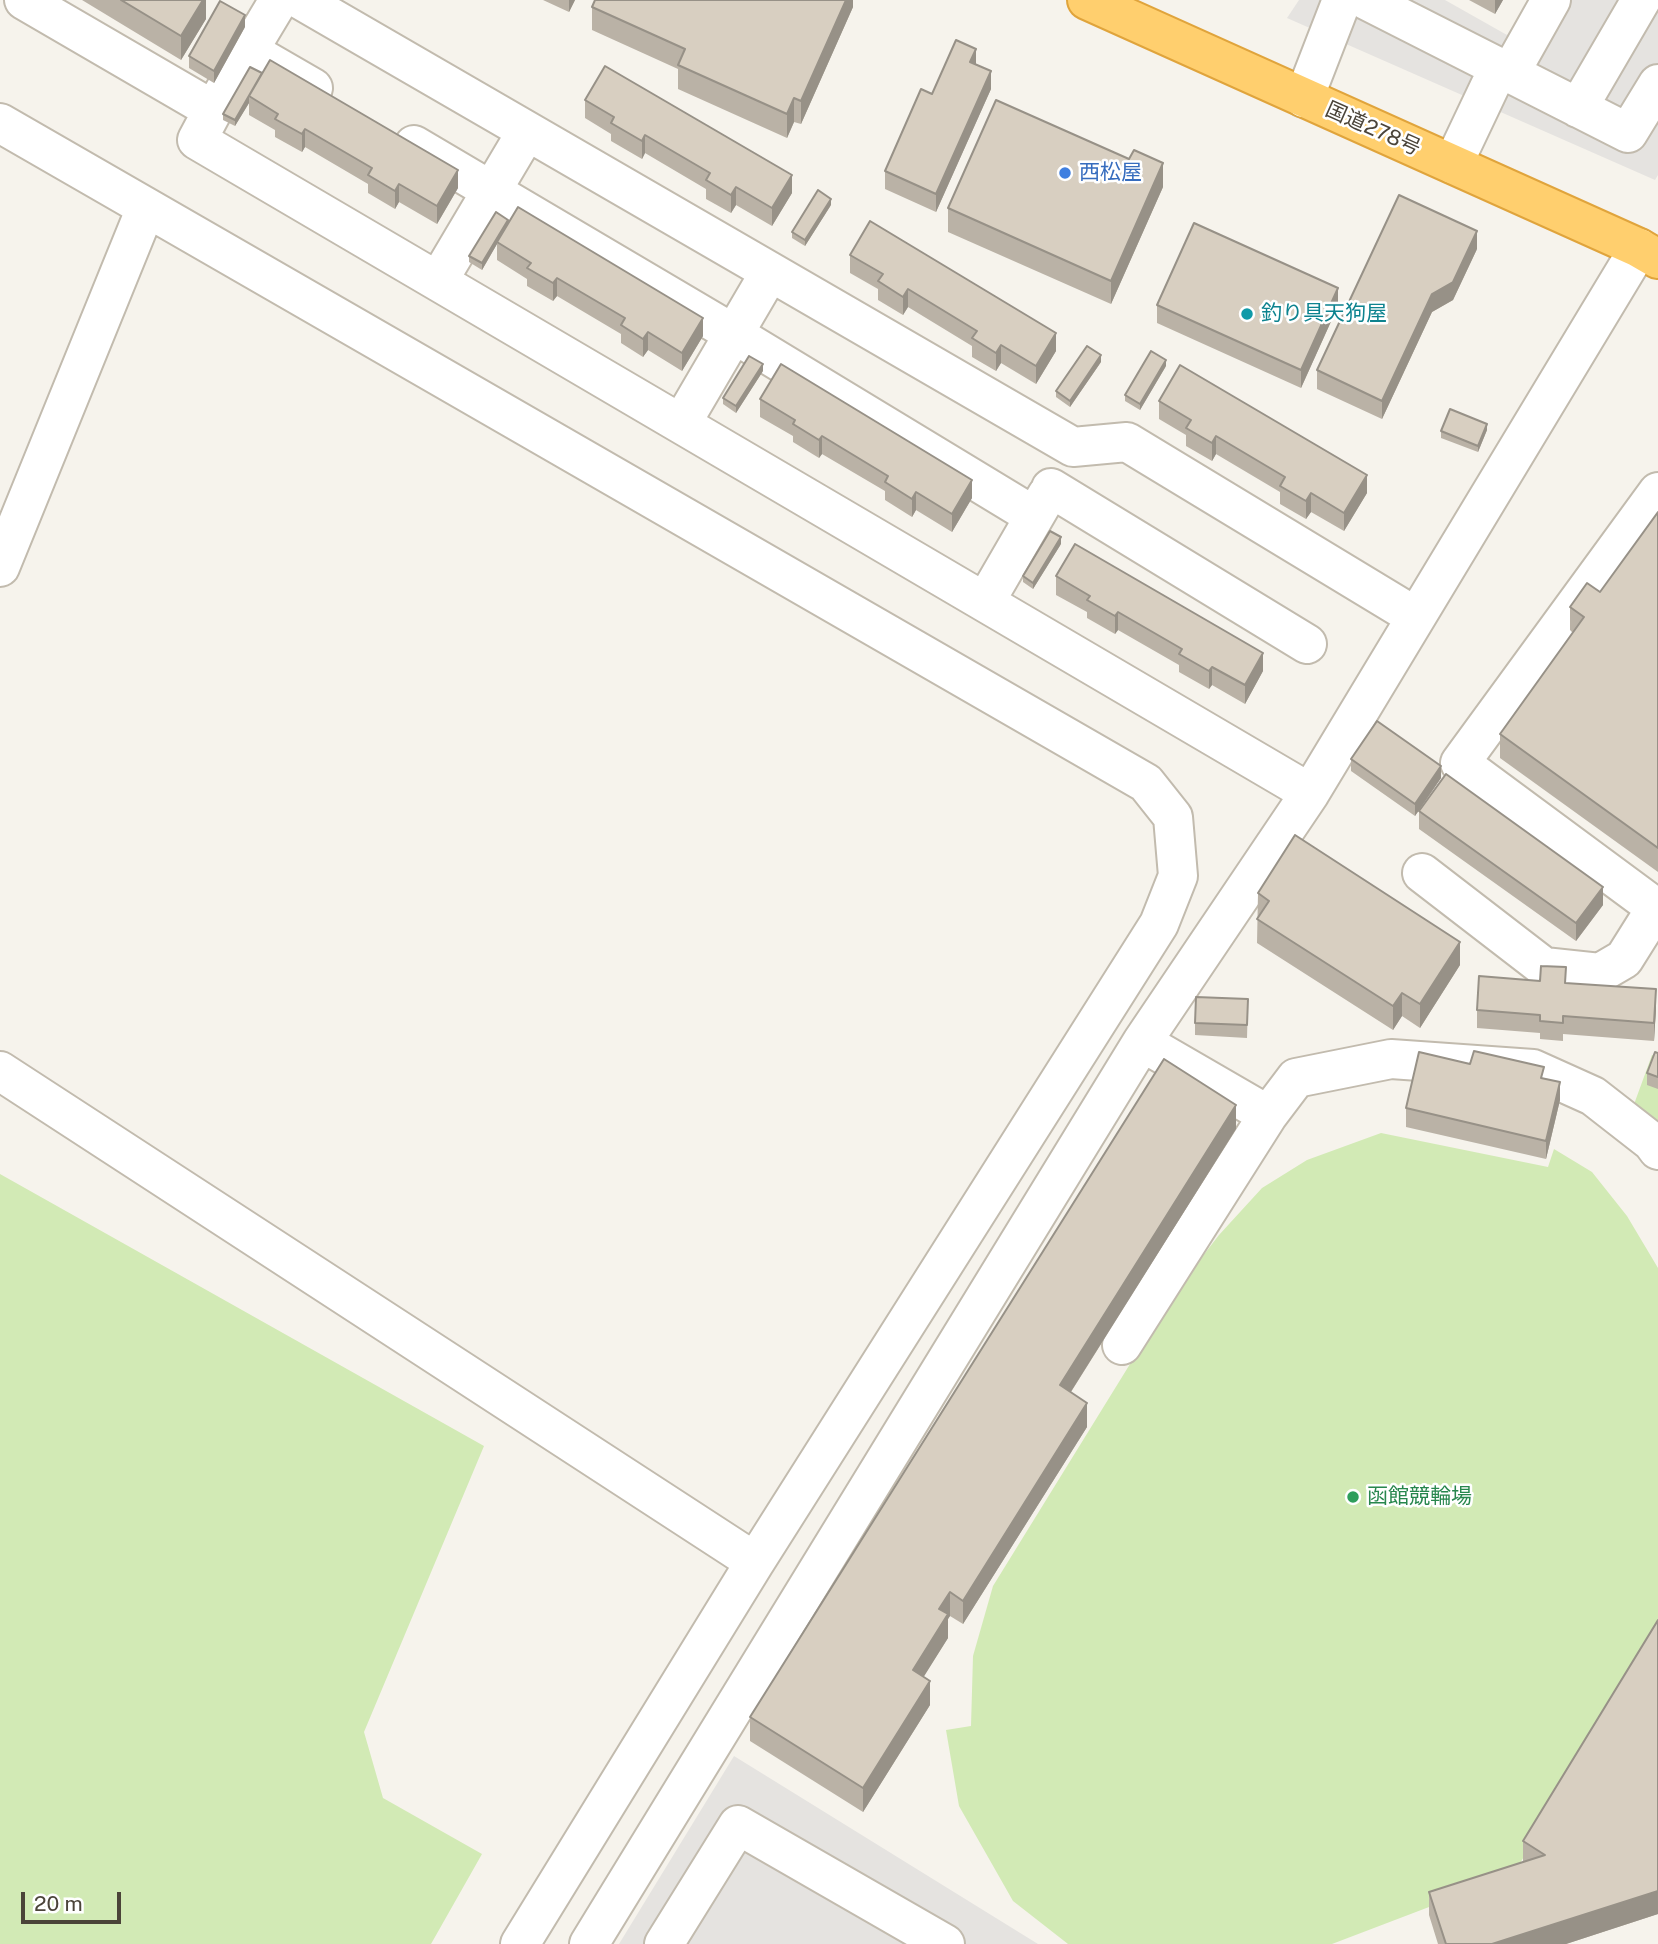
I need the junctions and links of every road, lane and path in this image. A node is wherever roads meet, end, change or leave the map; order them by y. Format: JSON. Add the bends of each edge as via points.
{"nodes":[{"id":1,"x":24,"y":0,"type":"edge"},
{"id":2,"x":279,"y":0,"type":"edge"},
{"id":3,"x":301,"y":0,"type":"edge"},
{"id":4,"x":1087,"y":0,"type":"edge"},
{"id":5,"x":1342,"y":0,"type":"edge"},
{"id":6,"x":1366,"y":0,"type":"edge"},
{"id":7,"x":1552,"y":0,"type":"edge"},
{"id":8,"x":1642,"y":0,"type":"edge"},
{"id":9,"x":248,"y":51,"type":"junction"},
{"id":10,"x":1504,"y":70,"type":"junction"},
{"id":11,"x":1658,"y":84,"type":"edge"},
{"id":12,"x":1304,"y":98,"type":"junction"},
{"id":13,"x":341,"y":104,"type":"edge"},
{"id":14,"x":1578,"y":108,"type":"junction"},
{"id":15,"x":213,"y":110,"type":"junction"},
{"id":16,"x":0,"y":123,"type":"edge"},
{"id":17,"x":388,"y":130,"type":"edge"},
{"id":18,"x":527,"y":131,"type":"junction"},
{"id":19,"x":1453,"y":164,"type":"junction"},
{"id":20,"x":492,"y":190,"type":"junction"},
{"id":21,"x":146,"y":208,"type":"junction"},
{"id":22,"x":1648,"y":254,"type":"edge"},
{"id":23,"x":770,"y":272,"type":"junction"},
{"id":24,"x":438,"y":281,"type":"junction"},
{"id":25,"x":734,"y":334,"type":"junction"},
{"id":26,"x":681,"y":424,"type":"junction"},
{"id":27,"x":1073,"y":447,"type":"junction"},
{"id":28,"x":1658,"y":492,"type":"edge"},
{"id":29,"x":1042,"y":502,"type":"junction"},
{"id":30,"x":0,"y":567,"type":"edge"},
{"id":31,"x":985,"y":602,"type":"junction"},
{"id":32,"x":1416,"y":617,"type":"junction"},
{"id":33,"x":1307,"y":644,"type":"dead end"},
{"id":34,"x":1310,"y":793,"type":"junction"},
{"id":35,"x":1422,"y":873,"type":"dead end"},
{"id":36,"x":1142,"y":1042,"type":"junction"},
{"id":37,"x":0,"y":1071,"type":"edge"},
{"id":38,"x":1268,"y":1115,"type":"junction"},
{"id":39,"x":1658,"y":1150,"type":"edge"},
{"id":40,"x":1122,"y":1345,"type":"dead end"},
{"id":41,"x":755,"y":1562,"type":"junction"},
{"id":42,"x":520,"y":1944,"type":"edge"},
{"id":43,"x":589,"y":1944,"type":"edge"},
{"id":44,"x":664,"y":1944,"type":"edge"},
{"id":45,"x":945,"y":1944,"type":"edge"}],
"edges":[{"from":1,"to":15,"type":"street"},
{"from":2,"to":9,"type":"street"},
{"from":3,"to":18,"type":"street"},
{"from":4,"to":12,"type":"highway","name":"国道278号"},
{"from":5,"to":12,"type":"street"},
{"from":6,"to":10,"type":"street"},
{"from":7,"to":10,"type":"street"},
{"from":8,"to":14,"type":"street"},
{"from":9,"to":13,"type":"street"},
{"from":9,"to":15,"type":"street"},
{"from":10,"to":14,"type":"street"},
{"from":10,"to":19,"type":"street"},
{"from":11,"to":14,"type":"street","via":[[1628,133]]},
{"from":12,"to":19,"type":"highway","name":"国道278号"},
{"from":15,"to":24,"type":"street","via":[[197,140]]},
{"from":16,"to":21,"type":"street"},
{"from":17,"to":20,"type":"street"},
{"from":18,"to":20,"type":"street"},
{"from":18,"to":23,"type":"street"},
{"from":19,"to":22,"type":"highway","name":"国道278号"},
{"from":20,"to":24,"type":"street"},
{"from":20,"to":25,"type":"street"},
{"from":21,"to":30,"type":"street"},
{"from":21,"to":41,"type":"street","via":[[1146,783],[1172,817],[1178,876],[1159,924]]},
{"from":22,"to":32,"type":"street"},
{"from":23,"to":25,"type":"street"},
{"from":23,"to":27,"type":"street"},
{"from":24,"to":26,"type":"street"},
{"from":25,"to":26,"type":"street"},
{"from":25,"to":29,"type":"street"},
{"from":26,"to":31,"type":"street"},
{"from":27,"to":29,"type":"street"},
{"from":27,"to":32,"type":"street","via":[[1128,442]]},
{"from":28,"to":35,"type":"street","via":[[1460,764],[1656,908],[1624,959],[1600,973],[1544,967]]},
{"from":29,"to":31,"type":"street"},
{"from":29,"to":33,"type":"street"},
{"from":31,"to":34,"type":"street"},
{"from":32,"to":34,"type":"street"},
{"from":34,"to":36,"type":"street"},
{"from":36,"to":38,"type":"street"},
{"from":36,"to":43,"type":"street"},
{"from":37,"to":41,"type":"street"},
{"from":38,"to":39,"type":"street","via":[[1296,1078],[1391,1059],[1533,1069],[1593,1096]]},
{"from":38,"to":40,"type":"street"},
{"from":41,"to":42,"type":"street"},
{"from":44,"to":45,"type":"street","via":[[738,1825]]}]}
